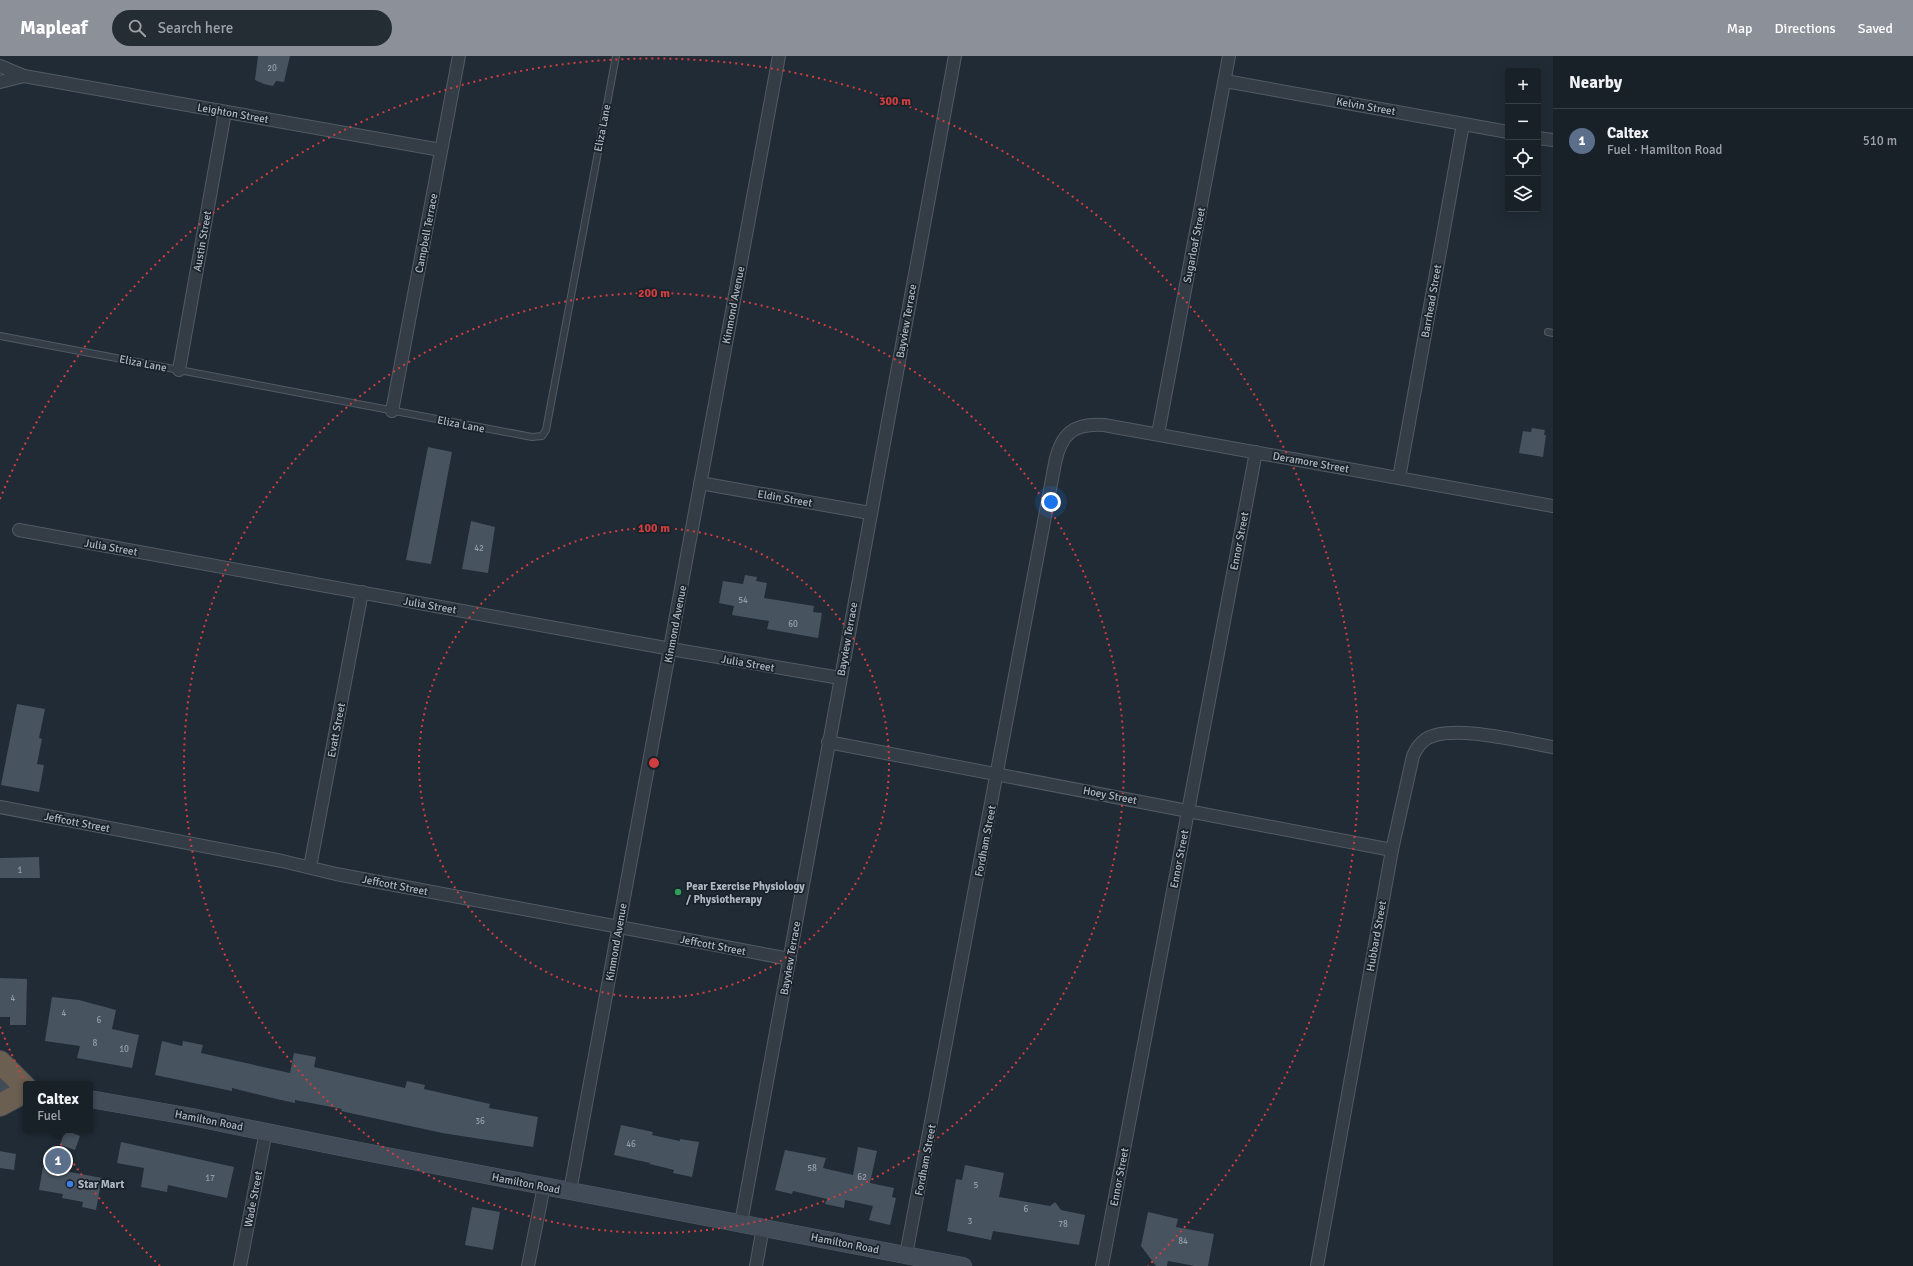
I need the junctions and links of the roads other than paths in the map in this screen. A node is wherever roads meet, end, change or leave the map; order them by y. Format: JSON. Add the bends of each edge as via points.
{"nodes":[{"id":1,"x":459,"y":56,"type":"edge"},
{"id":2,"x":616,"y":56,"type":"edge"},
{"id":3,"x":779,"y":56,"type":"edge"},
{"id":4,"x":954,"y":56,"type":"edge"},
{"id":5,"x":1229,"y":56,"type":"edge"},
{"id":6,"x":0,"y":66,"type":"edge"},
{"id":7,"x":24,"y":76,"type":"junction"},
{"id":8,"x":1225,"y":81,"type":"junction"},
{"id":9,"x":0,"y":82,"type":"edge"},
{"id":10,"x":224,"y":112,"type":"junction"},
{"id":11,"x":1463,"y":124,"type":"junction"},
{"id":12,"x":1505,"y":131,"type":"edge"},
{"id":13,"x":1541,"y":138,"type":"edge"},
{"id":14,"x":1553,"y":140,"type":"edge"},
{"id":15,"x":441,"y":150,"type":"junction"},
{"id":16,"x":0,"y":336,"type":"edge"},
{"id":17,"x":179,"y":370,"type":"junction"},
{"id":18,"x":392,"y":410,"type":"junction"},
{"id":19,"x":1070,"y":431,"type":"joint"},
{"id":20,"x":1158,"y":434,"type":"junction"},
{"id":21,"x":1256,"y":452,"type":"junction"},
{"id":22,"x":1399,"y":478,"type":"junction"},
{"id":23,"x":700,"y":483,"type":"junction"},
{"id":24,"x":1553,"y":506,"type":"edge"},
{"id":25,"x":870,"y":513,"type":"junction"},
{"id":26,"x":19,"y":530,"type":"dead end"},
{"id":27,"x":362,"y":592,"type":"junction"},
{"id":28,"x":671,"y":649,"type":"junction"},
{"id":29,"x":840,"y":678,"type":"junction"},
{"id":30,"x":828,"y":742,"type":"junction"},
{"id":31,"x":1553,"y":747,"type":"edge"},
{"id":32,"x":997,"y":774,"type":"junction"},
{"id":33,"x":0,"y":807,"type":"edge"},
{"id":34,"x":1188,"y":810,"type":"junction"},
{"id":35,"x":1392,"y":850,"type":"junction"},
{"id":36,"x":310,"y":867,"type":"junction"},
{"id":37,"x":619,"y":927,"type":"junction"},
{"id":38,"x":790,"y":959,"type":"junction"},
{"id":39,"x":0,"y":1062,"type":"edge"},
{"id":40,"x":0,"y":1086,"type":"edge"},
{"id":41,"x":23,"y":1087,"type":"edge"},
{"id":42,"x":23,"y":1090,"type":"edge"},
{"id":43,"x":23,"y":1092,"type":"edge"},
{"id":44,"x":93,"y":1100,"type":"edge"},
{"id":45,"x":0,"y":1105,"type":"edge"},
{"id":46,"x":266,"y":1131,"type":"junction"},
{"id":47,"x":544,"y":1186,"type":"junction"},
{"id":48,"x":570,"y":1191,"type":"junction"},
{"id":49,"x":741,"y":1223,"type":"junction"},
{"id":50,"x":763,"y":1228,"type":"junction"},
{"id":51,"x":906,"y":1255,"type":"junction"},
{"id":52,"x":942,"y":1264,"type":"edge"},
{"id":53,"x":240,"y":1266,"type":"edge"},
{"id":54,"x":528,"y":1266,"type":"edge"},
{"id":55,"x":756,"y":1266,"type":"edge"},
{"id":56,"x":963,"y":1266,"type":"edge"},
{"id":57,"x":1102,"y":1266,"type":"edge"},
{"id":58,"x":1317,"y":1266,"type":"edge"}],
"edges":[{"from":1,"to":15,"type":"street","name":"Campbell Terrace"},
{"from":2,"to":18,"type":"lane","name":"Eliza Lane","via":[[545,433],[532,437]]},
{"from":3,"to":23,"type":"street","name":"Kinmond Avenue"},
{"from":4,"to":25,"type":"street","name":"Bayview Terrace"},
{"from":5,"to":8,"type":"street","name":"Sugarloaf Street"},
{"from":6,"to":7,"type":"street","name":"Leighton Street"},
{"from":7,"to":9,"type":"street","name":"Leighton Street"},
{"from":7,"to":10,"type":"street","name":"Leighton Street"},
{"from":8,"to":11,"type":"street","name":"Kelvin Street"},
{"from":8,"to":20,"type":"street","name":"Sugarloaf Street"},
{"from":10,"to":15,"type":"street","name":"Leighton Street"},
{"from":10,"to":17,"type":"street","name":"Austin Street"},
{"from":11,"to":12,"type":"street","name":"Kelvin Street"},
{"from":11,"to":22,"type":"street","name":"Barrhead Street"},
{"from":13,"to":14,"type":"street"},
{"from":15,"to":18,"type":"street","name":"Campbell Terrace"},
{"from":16,"to":17,"type":"lane","name":"Eliza Lane"},
{"from":17,"to":18,"type":"lane","name":"Eliza Lane"},
{"from":19,"to":20,"type":"street","name":"Deramore Street","via":[[1094,424]]},
{"from":19,"to":32,"type":"street","name":"Fordham Street","via":[[1061,444],[1055,464]]},
{"from":20,"to":21,"type":"street","name":"Deramore Street"},
{"from":21,"to":22,"type":"street","name":"Deramore Street"},
{"from":21,"to":34,"type":"street","name":"Ennor Street"},
{"from":22,"to":24,"type":"street","name":"Deramore Street"},
{"from":23,"to":25,"type":"street","name":"Eldin Street"},
{"from":23,"to":28,"type":"street","name":"Kinmond Avenue"},
{"from":25,"to":29,"type":"street","name":"Bayview Terrace"},
{"from":26,"to":27,"type":"street","name":"Julia Street"},
{"from":27,"to":28,"type":"street","name":"Julia Street"},
{"from":27,"to":36,"type":"street","name":"Evatt Street"},
{"from":28,"to":29,"type":"street","name":"Julia Street"},
{"from":28,"to":37,"type":"street","name":"Kinmond Avenue"},
{"from":29,"to":30,"type":"street","name":"Bayview Terrace"},
{"from":30,"to":32,"type":"street","name":"Hoey Street"},
{"from":30,"to":38,"type":"street","name":"Bayview Terrace"},
{"from":31,"to":35,"type":"street","name":"Hubbard Street","via":[[1459,732],[1437,734],[1426,739],[1418,746],[1410,766]]},
{"from":32,"to":34,"type":"street","name":"Hoey Street"},
{"from":32,"to":51,"type":"street","name":"Fordham Street"},
{"from":33,"to":36,"type":"street","name":"Jeffcott Street"},
{"from":34,"to":35,"type":"street","name":"Hoey Street"},
{"from":34,"to":57,"type":"street","name":"Ennor Street"},
{"from":35,"to":58,"type":"street","name":"Hubbard Street"},
{"from":36,"to":37,"type":"street","name":"Jeffcott Street"},
{"from":37,"to":38,"type":"street","name":"Jeffcott Street"},
{"from":37,"to":48,"type":"street","name":"Kinmond Avenue"},
{"from":38,"to":49,"type":"street","name":"Bayview Terrace"},
{"from":39,"to":41,"type":"highway"},
{"from":40,"to":42,"type":"main road"},
{"from":43,"to":45,"type":"highway"},
{"from":44,"to":46,"type":"main road","name":"Hamilton Road"},
{"from":46,"to":47,"type":"main road","name":"Hamilton Road"},
{"from":46,"to":53,"type":"street","name":"Wade Street"},
{"from":47,"to":48,"type":"main road","name":"Hamilton Road"},
{"from":47,"to":54,"type":"street"},
{"from":48,"to":49,"type":"main road","name":"Hamilton Road"},
{"from":49,"to":50,"type":"main road","name":"Hamilton Road"},
{"from":50,"to":51,"type":"main road","name":"Hamilton Road"},
{"from":50,"to":55,"type":"street"},
{"from":51,"to":52,"type":"main road","name":"Hamilton Road"},
{"from":52,"to":56,"type":"main road","name":"Hamilton Road"}]}
